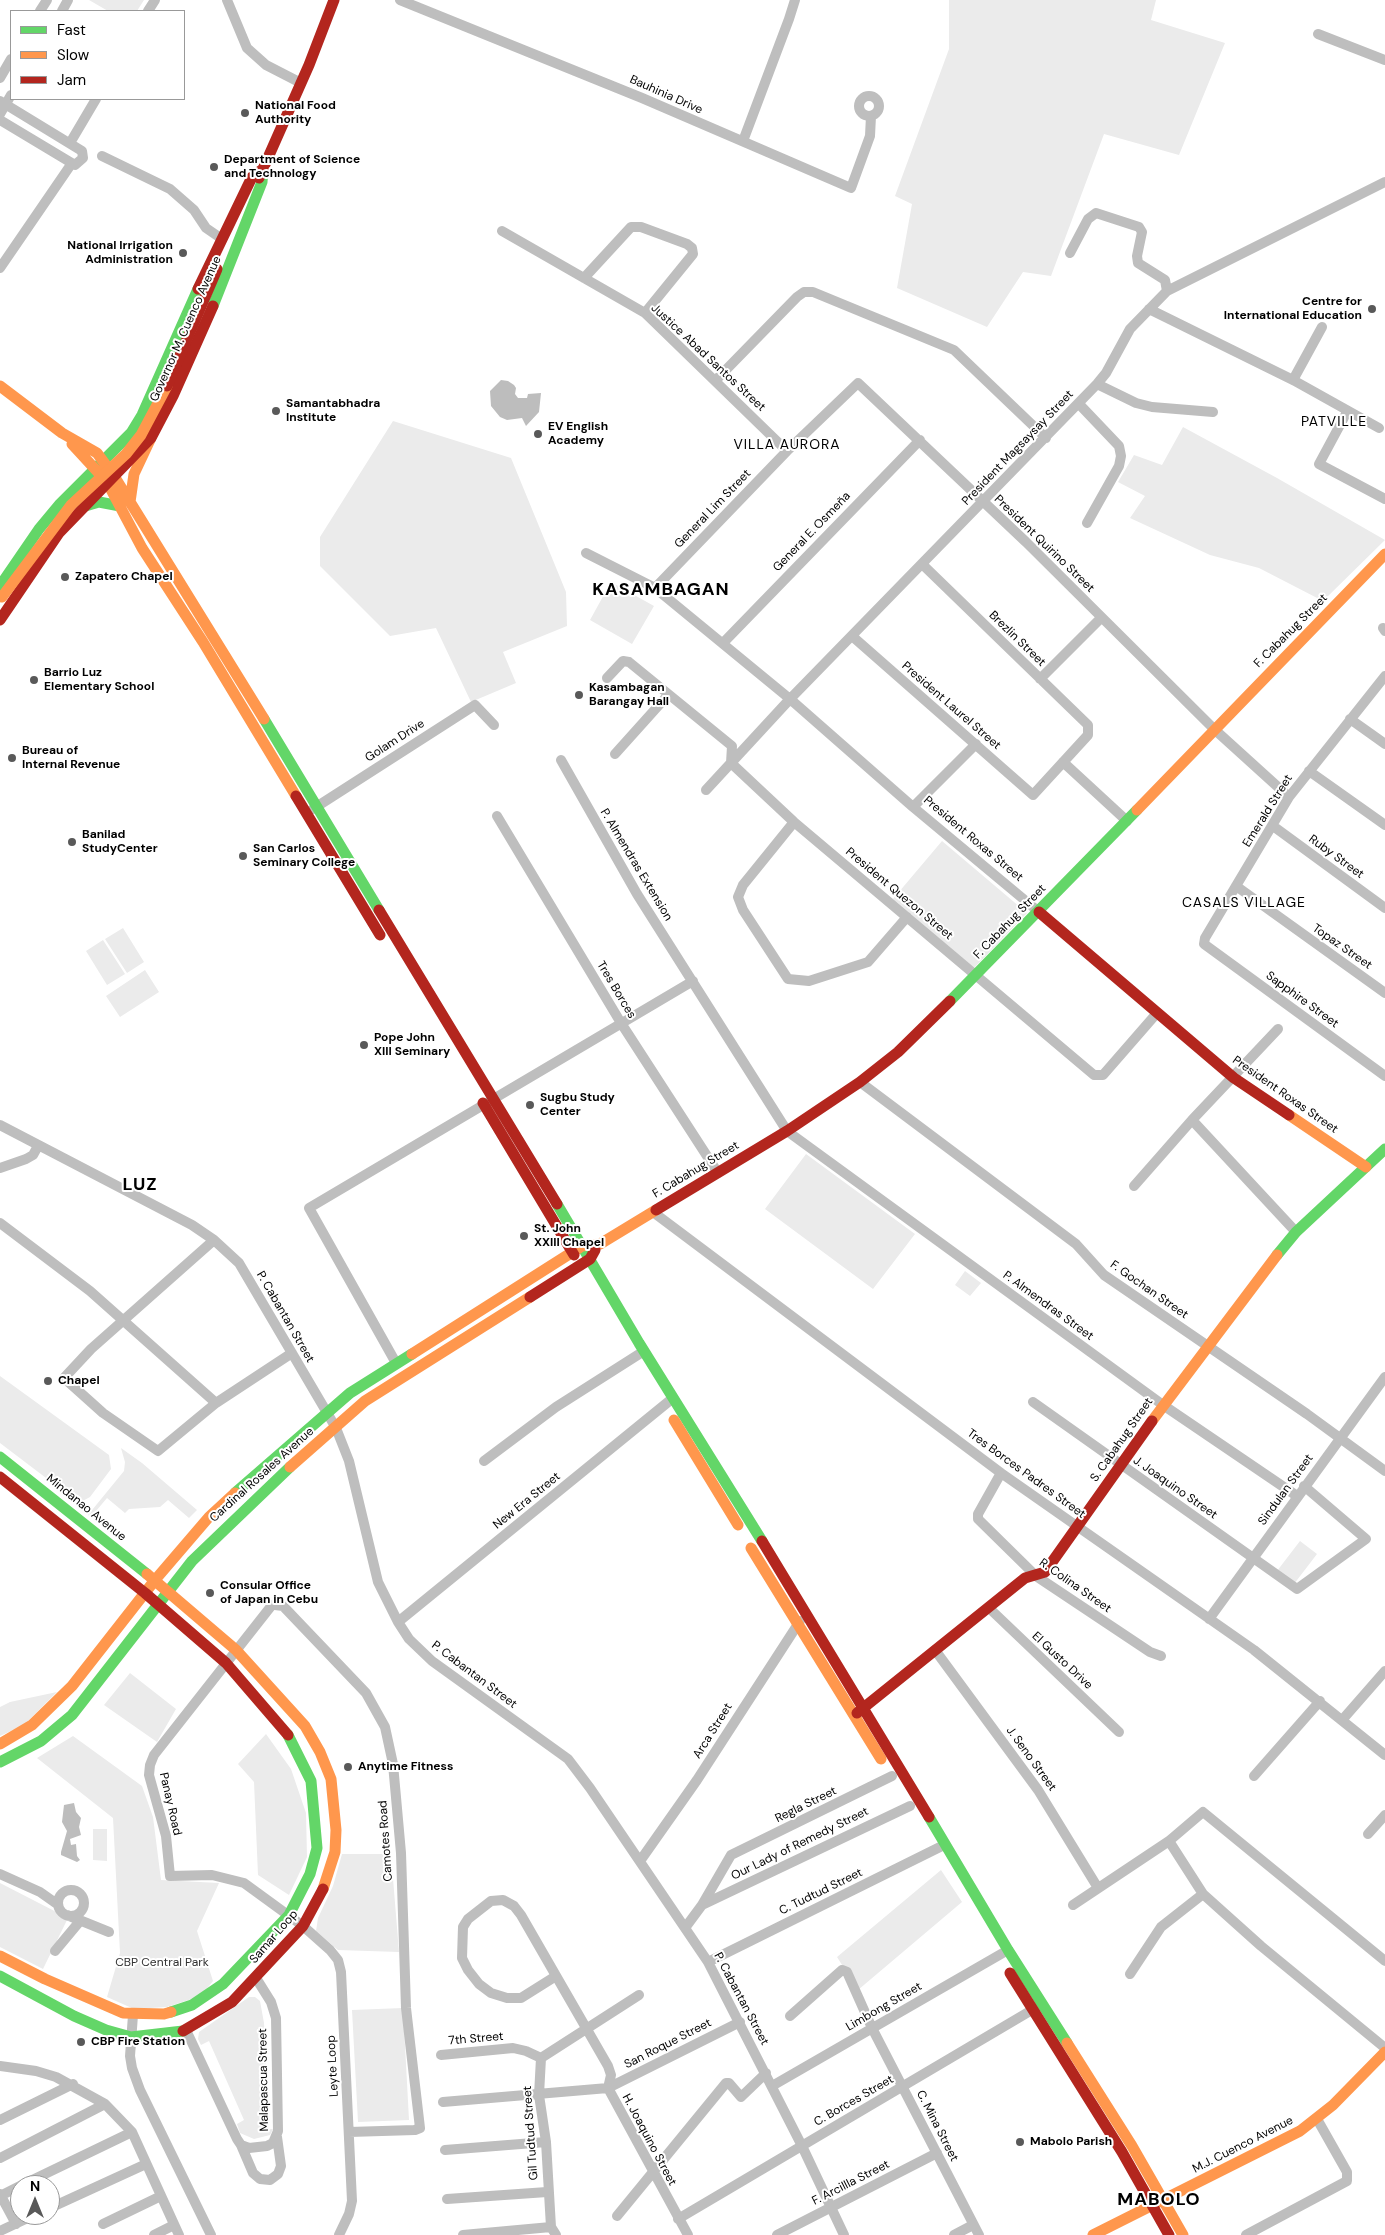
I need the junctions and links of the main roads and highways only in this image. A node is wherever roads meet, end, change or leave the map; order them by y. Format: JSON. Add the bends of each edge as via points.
{"nodes":[{"id":1,"x":334,"y":0,"type":"edge"},
{"id":2,"x":263,"y":169,"type":"junction"},
{"id":3,"x":0,"y":386,"type":"edge"},
{"id":4,"x":135,"y":426,"type":"junction"},
{"id":5,"x":150,"y":439,"type":"junction"},
{"id":6,"x":98,"y":464,"type":"junction"},
{"id":7,"x":110,"y":479,"type":"junction"},
{"id":8,"x":62,"y":502,"type":"junction"},
{"id":9,"x":125,"y":504,"type":"junction"},
{"id":10,"x":80,"y":510,"type":"junction"},
{"id":11,"x":1385,"y":554,"type":"edge"},
{"id":12,"x":1,"y":595,"type":"edge"},
{"id":13,"x":0,"y":620,"type":"edge"},
{"id":14,"x":1039,"y":912,"type":"junction"},
{"id":15,"x":488,"y":1102,"type":"junction"},
{"id":16,"x":1385,"y":1149,"type":"edge"},
{"id":17,"x":1366,"y":1167,"type":"junction"},
{"id":18,"x":600,"y":1244,"type":"junction"},
{"id":19,"x":577,"y":1249,"type":"junction"},
{"id":20,"x":585,"y":1262,"type":"junction"},
{"id":21,"x":669,"y":1402,"type":"junction"},
{"id":22,"x":0,"y":1457,"type":"edge"},
{"id":23,"x":0,"y":1477,"type":"edge"},
{"id":24,"x":130,"y":1560,"type":"junction"},
{"id":25,"x":170,"y":1562,"type":"junction"},
{"id":26,"x":118,"y":1572,"type":"junction"},
{"id":27,"x":182,"y":1573,"type":"junction"},
{"id":28,"x":155,"y":1580,"type":"junction"},
{"id":29,"x":168,"y":1591,"type":"junction"},
{"id":30,"x":145,"y":1593,"type":"junction"},
{"id":31,"x":158,"y":1604,"type":"junction"},
{"id":32,"x":184,"y":1605,"type":"junction"},
{"id":33,"x":131,"y":1611,"type":"junction"},
{"id":34,"x":176,"y":1619,"type":"junction"},
{"id":35,"x":144,"y":1622,"type":"junction"},
{"id":36,"x":864,"y":1707,"type":"junction"},
{"id":37,"x":854,"y":1715,"type":"junction"},
{"id":38,"x":0,"y":1744,"type":"edge"},
{"id":39,"x":0,"y":1762,"type":"edge"},
{"id":40,"x":940,"y":1847,"type":"junction"},
{"id":41,"x":1004,"y":1953,"type":"junction"},
{"id":42,"x":0,"y":1956,"type":"edge"},
{"id":43,"x":0,"y":1976,"type":"edge"},
{"id":44,"x":1385,"y":2052,"type":"edge"},
{"id":45,"x":1158,"y":2202,"type":"junction"},
{"id":46,"x":1093,"y":2235,"type":"edge"},
{"id":47,"x":1169,"y":2235,"type":"edge"},
{"id":48,"x":1183,"y":2235,"type":"edge"}],
"edges":[{"from":1,"to":2,"type":"main road","name":"Governor M. Cuenco Avenue"},
{"from":2,"to":4,"type":"main road","name":"Governor M. Cuenco Avenue","via":[[252,178],[152,396]]},
{"from":2,"to":5,"type":"main road","name":"Governor M. Cuenco Avenue","via":[[262,182],[227,273],[173,396]]},
{"from":2,"to":12,"type":"main road","name":"Governor M. Cuenco Avenue","bridge":true,"via":[[164,392],[141,435],[126,454],[71,505]]},
{"from":3,"to":6,"type":"main road"},
{"from":4,"to":5,"type":"main road","via":[[139,437]]},
{"from":4,"to":6,"type":"main road","name":"Governor M. Cuenco Avenue"},
{"from":5,"to":7,"type":"main road","name":"Governor M. Cuenco Avenue"},
{"from":5,"to":9,"type":"main road"},
{"from":6,"to":7,"type":"main road"},
{"from":6,"to":8,"type":"main road","name":"Governor M. Cuenco Avenue"},
{"from":7,"to":9,"type":"main road"},
{"from":7,"to":10,"type":"main road","name":"Governor M. Cuenco Avenue"},
{"from":8,"to":10,"type":"main road","via":[[72,502]]},
{"from":8,"to":12,"type":"main road","name":"Governor M. Cuenco Avenue","via":[[39,529]]},
{"from":9,"to":10,"type":"main road","via":[[99,502]]},
{"from":9,"to":15,"type":"main road","via":[[317,807]]},
{"from":9,"to":15,"type":"main road","via":[[142,548]]},
{"from":10,"to":13,"type":"main road","name":"Governor M. Cuenco Avenue","via":[[59,533]]},
{"from":11,"to":14,"type":"main road","name":"F. Cabahug Street"},
{"from":14,"to":17,"type":"main road","name":"President Roxas Street","via":[[1234,1078]]},
{"from":14,"to":18,"type":"main road","name":"F. Cabahug Street","via":[[898,1052],[860,1082],[787,1131]]},
{"from":15,"to":19,"type":"main road"},
{"from":16,"to":17,"type":"main road","name":"S. Cabahug Street"},
{"from":17,"to":36,"type":"main road","name":"S. Cabahug Street","via":[[1296,1232],[1271,1261],[1207,1344],[1045,1572],[1025,1578]]},
{"from":18,"to":19,"type":"main road","name":"F. Cabahug Street"},
{"from":18,"to":20,"type":"main road","name":"F. Cabahug Street"},
{"from":19,"to":20,"type":"main road"},
{"from":19,"to":25,"type":"main road","name":"Cardinal Rosales Avenue","via":[[350,1393],[208,1517]]},
{"from":20,"to":21,"type":"main road"},
{"from":20,"to":27,"type":"main road","name":"Cardinal Rosales Avenue","via":[[365,1401],[230,1522]]},
{"from":21,"to":36,"type":"main road"},
{"from":21,"to":37,"type":"main road","via":[[797,1625]]},
{"from":22,"to":24,"type":"main road","name":"Mindanao Avenue"},
{"from":23,"to":26,"type":"main road"},
{"from":24,"to":25,"type":"main road","via":[[146,1565]]},
{"from":24,"to":28,"type":"main road","name":"Mindanao Avenue"},
{"from":25,"to":28,"type":"main road","name":"Cardinal Rosales Avenue"},
{"from":26,"to":30,"type":"main road"},
{"from":26,"to":33,"type":"main road","via":[[131,1595]]},
{"from":27,"to":29,"type":"main road","name":"Cardinal Rosales Avenue"},
{"from":27,"to":32,"type":"main road"},
{"from":28,"to":29,"type":"main road","name":"Samar Loop"},
{"from":28,"to":30,"type":"main road","name":"Cardinal Rosales Avenue"},
{"from":29,"to":31,"type":"main road","name":"Cardinal Rosales Avenue"},
{"from":29,"to":32,"type":"main road","name":"Samar Loop"},
{"from":30,"to":31,"type":"main road","name":"Samar Loop"},
{"from":30,"to":33,"type":"main road","name":"Cardinal Rosales Avenue"},
{"from":31,"to":34,"type":"main road","name":"Samar Loop"},
{"from":31,"to":35,"type":"main road","name":"Cardinal Rosales Avenue"},
{"from":32,"to":43,"type":"main road","name":"Samar Loop","via":[[236,1650],[305,1726],[320,1752],[331,1779],[334,1801],[334,1852],[326,1882],[303,1926],[256,1978],[232,2002],[186,2030],[131,2037],[106,2030]]},
{"from":33,"to":38,"type":"main road","name":"Cardinal Rosales Avenue","via":[[65,1693],[32,1725]]},
{"from":34,"to":35,"type":"main road"},
{"from":34,"to":42,"type":"main road","name":"Samar Loop","via":[[226,1663],[291,1738],[311,1781],[316,1804],[317,1848],[310,1874],[289,1915],[206,1998],[164,2014],[133,2015],[112,2010]]},
{"from":35,"to":39,"type":"main road","name":"Cardinal Rosales Avenue","via":[[72,1715],[41,1742]]},
{"from":36,"to":37,"type":"main road","name":"S. Cabahug Street"},
{"from":36,"to":40,"type":"main road"},
{"from":37,"to":40,"type":"main road","via":[[910,1806]]},
{"from":40,"to":41,"type":"main road"},
{"from":41,"to":45,"type":"main road","via":[[1043,2004]]},
{"from":41,"to":45,"type":"main road","via":[[1032,2010],[1122,2152]]},
{"from":44,"to":45,"type":"main road","name":"M.J. Cuenco Avenue","via":[[1317,2120]]},
{"from":45,"to":46,"type":"main road","name":"M.J. Cuenco Avenue"},
{"from":45,"to":47,"type":"main road"},
{"from":45,"to":48,"type":"main road"}]}
